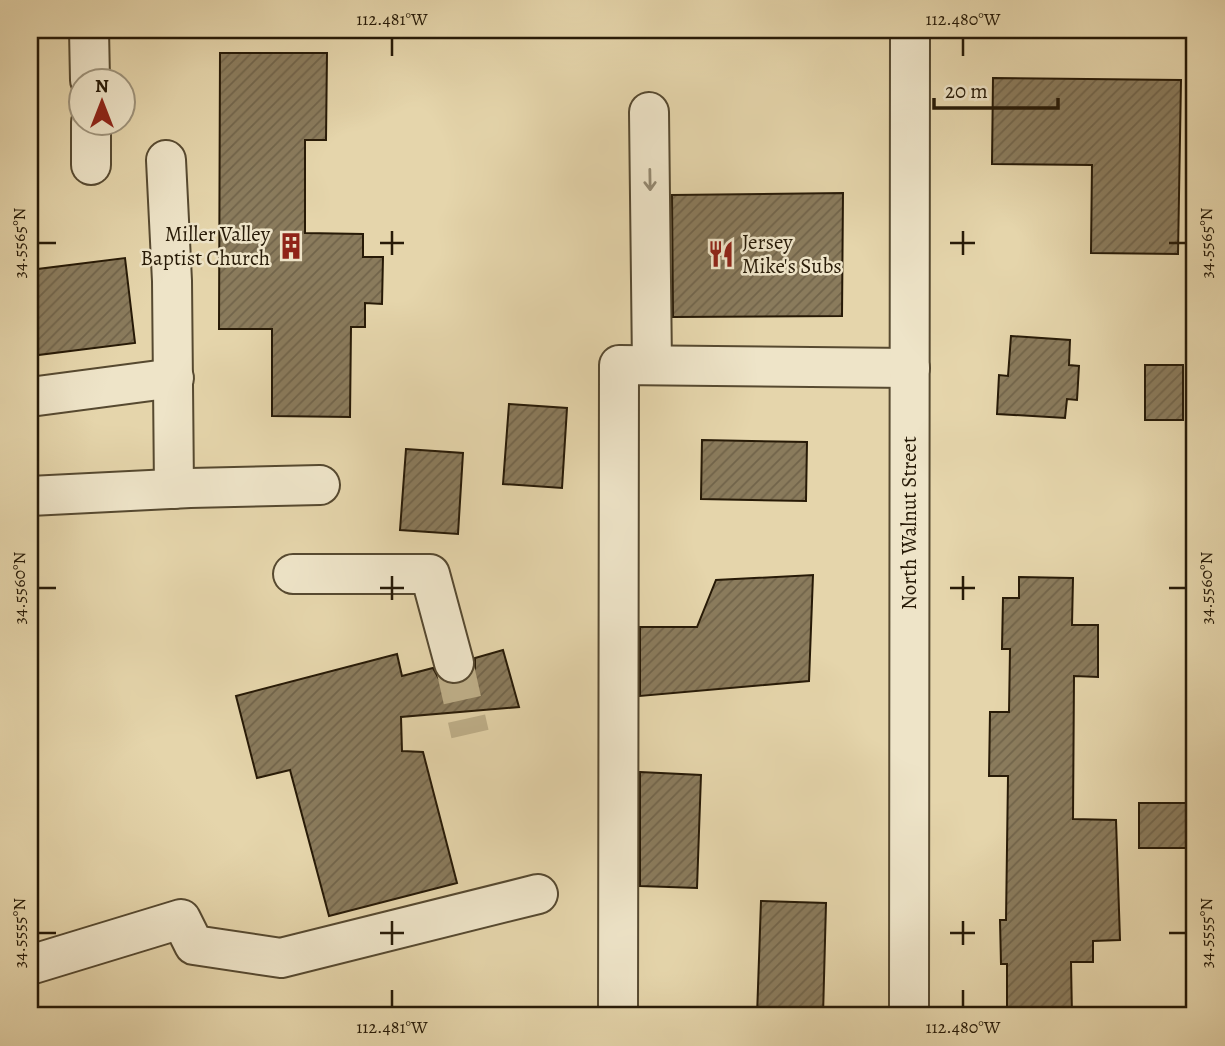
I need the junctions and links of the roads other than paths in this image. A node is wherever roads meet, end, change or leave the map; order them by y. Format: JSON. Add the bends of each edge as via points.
{"nodes":[{"id":1,"x":89,"y":30,"type":"edge"},
{"id":2,"x":910,"y":30,"type":"edge"},
{"id":3,"x":90,"y":66,"type":"edge"},
{"id":4,"x":649,"y":112,"type":"dead end"},
{"id":5,"x":91,"y":136,"type":"edge"},
{"id":6,"x":166,"y":160,"type":"dead end"},
{"id":7,"x":91,"y":164,"type":"dead end"},
{"id":8,"x":652,"y":365,"type":"junction"},
{"id":9,"x":910,"y":368,"type":"junction"},
{"id":10,"x":174,"y":378,"type":"junction"},
{"id":11,"x":30,"y":397,"type":"edge"},
{"id":12,"x":320,"y":485,"type":"dead end"},
{"id":13,"x":174,"y":489,"type":"junction"},
{"id":14,"x":30,"y":496,"type":"edge"},
{"id":15,"x":293,"y":573,"type":"dead end"},
{"id":16,"x":454,"y":663,"type":"tunnel mouth"},
{"id":17,"x":538,"y":894,"type":"dead end"},
{"id":18,"x":30,"y":965,"type":"edge"},
{"id":19,"x":618,"y":1016,"type":"edge"},
{"id":20,"x":909,"y":1016,"type":"edge"}],
"edges":[{"from":1,"to":3,"type":"street"},
{"from":2,"to":9,"type":"street","name":"North Walnut Street"},
{"from":4,"to":8,"type":"street","one_way":true},
{"from":5,"to":7,"type":"street"},
{"from":6,"to":10,"type":"street"},
{"from":8,"to":9,"type":"street"},
{"from":8,"to":19,"type":"street","via":[[619,365]]},
{"from":9,"to":20,"type":"street","name":"North Walnut Street"},
{"from":10,"to":11,"type":"street"},
{"from":10,"to":13,"type":"street"},
{"from":12,"to":13,"type":"street"},
{"from":13,"to":14,"type":"street"},
{"from":15,"to":16,"type":"street","via":[[430,573]]},
{"from":17,"to":18,"type":"street","via":[[281,958],[194,945],[181,919]]}]}
